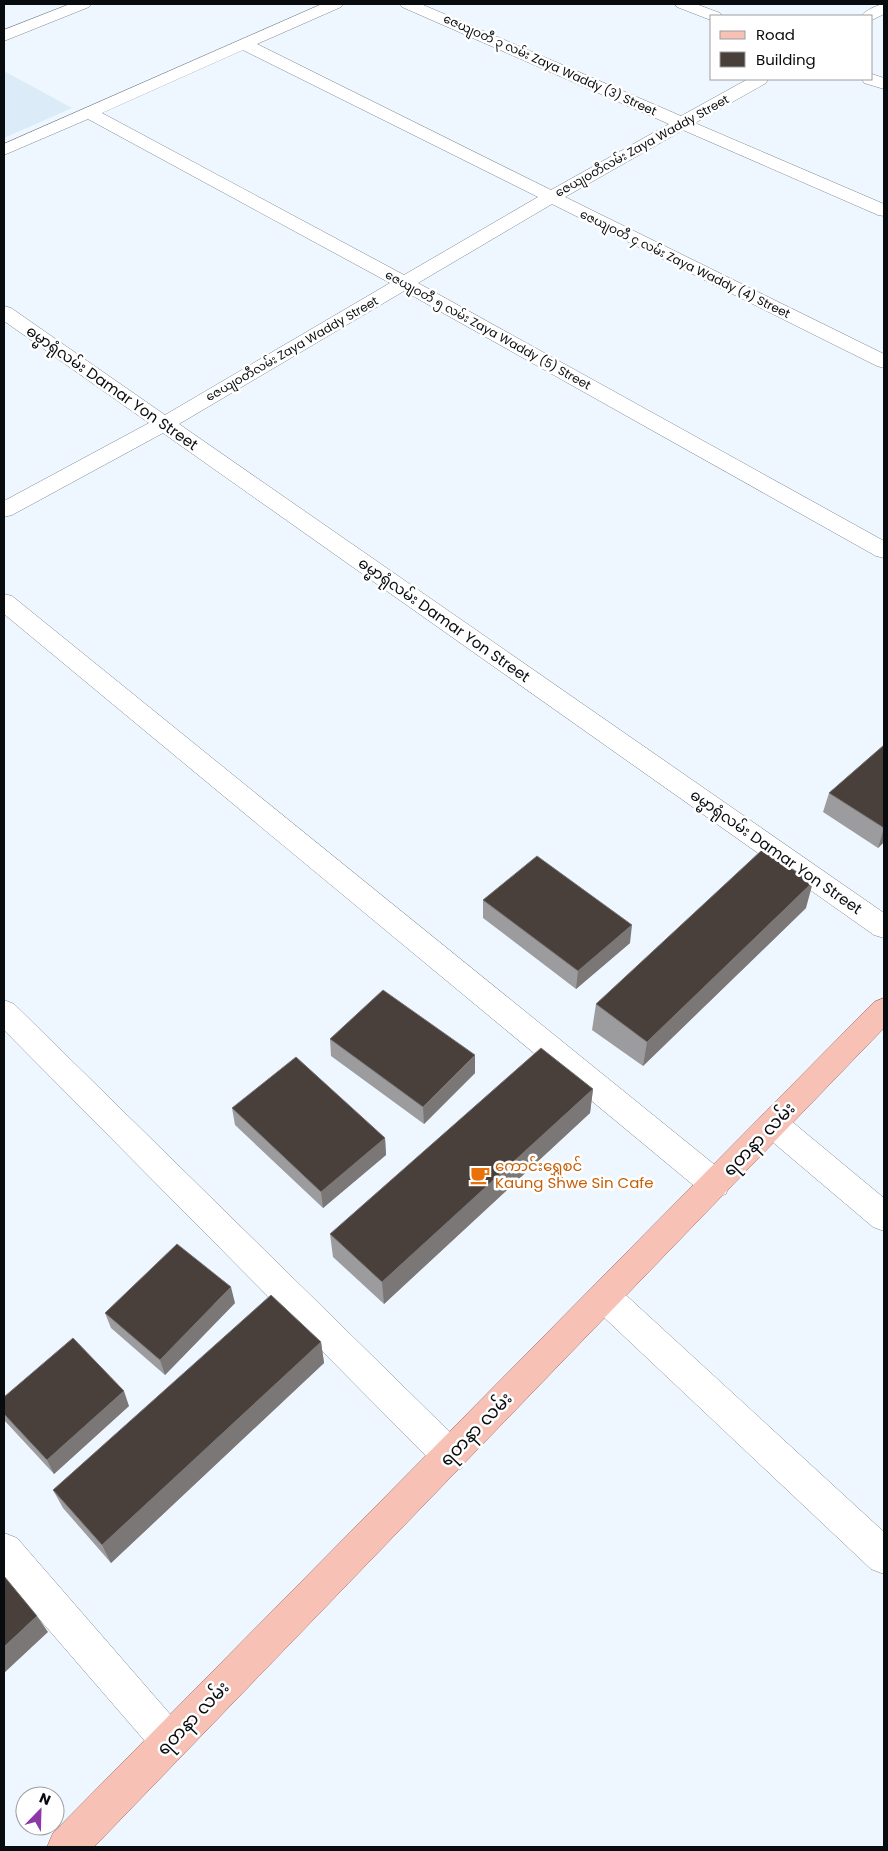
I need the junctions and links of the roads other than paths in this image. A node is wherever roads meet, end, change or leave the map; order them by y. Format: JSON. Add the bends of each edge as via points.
{"nodes":[{"id":1,"x":83,"y":4,"type":"edge"},
{"id":2,"x":335,"y":4,"type":"edge"},
{"id":3,"x":408,"y":4,"type":"edge"},
{"id":4,"x":683,"y":4,"type":"edge"},
{"id":5,"x":884,"y":8,"type":"edge"},
{"id":6,"x":711,"y":15,"type":"edge"},
{"id":7,"x":871,"y":15,"type":"edge"},
{"id":8,"x":4,"y":36,"type":"edge"},
{"id":9,"x":245,"y":45,"type":"junction"},
{"id":10,"x":758,"y":80,"type":"edge"},
{"id":11,"x":89,"y":113,"type":"junction"},
{"id":12,"x":683,"y":123,"type":"junction"},
{"id":13,"x":4,"y":150,"type":"edge"},
{"id":14,"x":551,"y":197,"type":"junction"},
{"id":15,"x":884,"y":211,"type":"edge"},
{"id":16,"x":404,"y":283,"type":"junction"},
{"id":17,"x":4,"y":312,"type":"edge"},
{"id":18,"x":884,"y":362,"type":"edge"},
{"id":19,"x":164,"y":424,"type":"junction"},
{"id":20,"x":4,"y":510,"type":"edge"},
{"id":21,"x":884,"y":551,"type":"edge"},
{"id":22,"x":4,"y":602,"type":"edge"},
{"id":23,"x":884,"y":927,"type":"edge"},
{"id":24,"x":884,"y":1010,"type":"edge"},
{"id":25,"x":4,"y":1012,"type":"edge"},
{"id":26,"x":773,"y":1124,"type":"junction"},
{"id":27,"x":715,"y":1184,"type":"junction"},
{"id":28,"x":884,"y":1217,"type":"edge"},
{"id":29,"x":605,"y":1297,"type":"junction"},
{"id":30,"x":450,"y":1456,"type":"junction"},
{"id":31,"x":4,"y":1551,"type":"edge"},
{"id":32,"x":884,"y":1556,"type":"edge"},
{"id":33,"x":170,"y":1742,"type":"junction"},
{"id":34,"x":67,"y":1847,"type":"edge"}],
"edges":[{"from":1,"to":8,"type":"street"},
{"from":2,"to":9,"type":"street"},
{"from":3,"to":12,"type":"street","name":"ဇေယျဝတီ ၃ လမ်း Zaya Waddy (3) Street"},
{"from":4,"to":6,"type":"street"},
{"from":5,"to":7,"type":"street"},
{"from":9,"to":11,"type":"street"},
{"from":9,"to":14,"type":"street","name":"ဇေယျဝတီ ၄ လမ်း Zaya Waddy (4) Street"},
{"from":10,"to":12,"type":"street","name":"ဇေယျဝတီလမ်း Zaya Waddy Street"},
{"from":11,"to":13,"type":"street"},
{"from":11,"to":16,"type":"street","name":"ဇေယျဝတီ ၅ လမ်း Zaya Waddy (5) Street"},
{"from":12,"to":14,"type":"street","name":"ဇေယျဝတီလမ်း Zaya Waddy Street"},
{"from":12,"to":15,"type":"street","name":"ဇေယျဝတီ ၃ လမ်း Zaya Waddy (3) Street"},
{"from":14,"to":16,"type":"street","name":"ဇေယျဝတီလမ်း Zaya Waddy Street"},
{"from":14,"to":18,"type":"street","name":"ဇေယျဝတီ ၄ လမ်း Zaya Waddy (4) Street"},
{"from":16,"to":19,"type":"street","name":"ဇေယျဝတီလမ်း Zaya Waddy Street"},
{"from":16,"to":21,"type":"street","name":"ဇေယျဝတီ ၅ လမ်း Zaya Waddy (5) Street"},
{"from":17,"to":19,"type":"street","name":"ဓမ္မာရုံလမ်း Damar Yon Street"},
{"from":19,"to":20,"type":"street","name":"ဇေယျဝတီလမ်း Zaya Waddy Street"},
{"from":19,"to":23,"type":"street","name":"ဓမ္မာရုံလမ်း Damar Yon Street"},
{"from":22,"to":27,"type":"street"},
{"from":24,"to":26,"type":"main road","name":"ရတနာ လမ်း"},
{"from":25,"to":30,"type":"street"},
{"from":26,"to":27,"type":"main road","name":"ရတနာ လမ်း"},
{"from":26,"to":28,"type":"street"},
{"from":27,"to":29,"type":"main road","name":"ရတနာ လမ်း"},
{"from":29,"to":30,"type":"main road","name":"ရတနာ လမ်း"},
{"from":29,"to":32,"type":"street"},
{"from":30,"to":33,"type":"main road","name":"ရတနာ လမ်း"},
{"from":31,"to":33,"type":"street"},
{"from":33,"to":34,"type":"main road","name":"ရတနာ လမ်း"}]}
